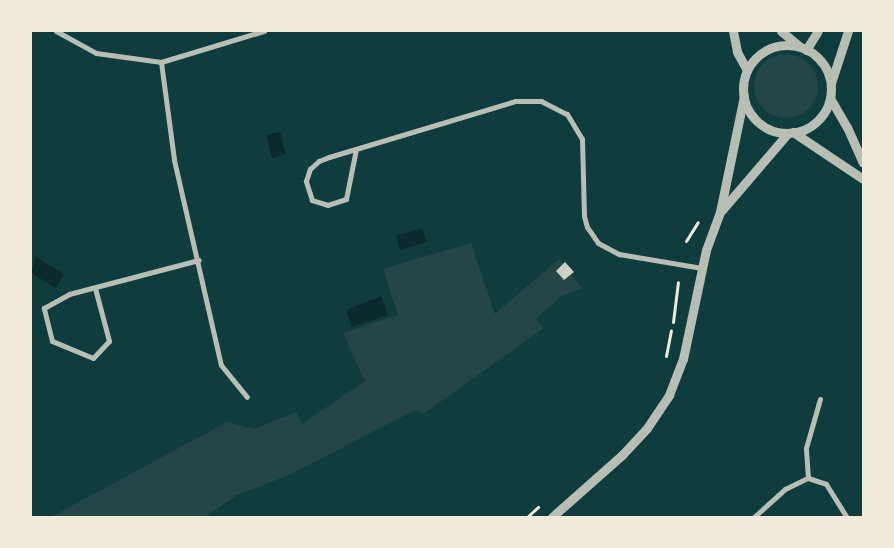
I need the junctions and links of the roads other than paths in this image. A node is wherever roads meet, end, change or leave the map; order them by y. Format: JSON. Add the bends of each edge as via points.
{"nodes":[{"id":1,"x":56,"y":31,"type":"edge"},
{"id":2,"x":264,"y":31,"type":"edge"},
{"id":3,"x":733,"y":31,"type":"edge"},
{"id":4,"x":781,"y":31,"type":"edge"},
{"id":5,"x":818,"y":31,"type":"edge"},
{"id":6,"x":848,"y":31,"type":"edge"},
{"id":7,"x":803,"y":48,"type":"junction"},
{"id":8,"x":161,"y":62,"type":"junction"},
{"id":9,"x":747,"y":70,"type":"junction"},
{"id":10,"x":831,"y":85,"type":"junction"},
{"id":11,"x":744,"y":96,"type":"junction"},
{"id":12,"x":830,"y":98,"type":"junction"},
{"id":13,"x":790,"y":132,"type":"junction"},
{"id":14,"x":356,"y":149,"type":"junction"},
{"id":15,"x":863,"y":163,"type":"edge"},
{"id":16,"x":863,"y":179,"type":"edge"},
{"id":17,"x":720,"y":212,"type":"junction"},
{"id":18,"x":198,"y":260,"type":"junction"},
{"id":19,"x":702,"y":268,"type":"junction"},
{"id":20,"x":95,"y":288,"type":"junction"},
{"id":21,"x":247,"y":397,"type":"dead end"},
{"id":22,"x":820,"y":399,"type":"dead end"},
{"id":23,"x":808,"y":478,"type":"junction"},
{"id":24,"x":552,"y":517,"type":"edge"},
{"id":25,"x":754,"y":517,"type":"edge"},
{"id":26,"x":847,"y":517,"type":"edge"}],
"edges":[{"from":1,"to":8,"type":"street","via":[[96,53]]},
{"from":2,"to":8,"type":"street"},
{"from":3,"to":9,"type":"street","via":[[737,52]]},
{"from":4,"to":7,"type":"street"},
{"from":5,"to":7,"type":"street"},
{"from":6,"to":10,"type":"street"},
{"from":7,"to":9,"type":"street","via":[[784,45],[769,49],[756,57]]},
{"from":7,"to":10,"type":"street","via":[[821,61]]},
{"from":8,"to":18,"type":"street","via":[[174,160]]},
{"from":9,"to":11,"type":"street"},
{"from":10,"to":12,"type":"street"},
{"from":11,"to":13,"type":"street","via":[[749,111],[760,123],[773,130]]},
{"from":11,"to":17,"type":"street"},
{"from":12,"to":13,"type":"street","via":[[823,114],[810,126]]},
{"from":12,"to":15,"type":"street"},
{"from":13,"to":16,"type":"street"},
{"from":13,"to":17,"type":"street"},
{"from":14,"to":14,"type":"street","via":[[319,161],[310,169],[306,181],[312,200],[328,205],[346,199]]},
{"from":14,"to":19,"type":"street","via":[[516,101],[541,101],[567,114],[582,138],[584,216],[598,243],[619,254]]},
{"from":17,"to":19,"type":"street"},
{"from":18,"to":20,"type":"street"},
{"from":18,"to":21,"type":"street","via":[[221,365]]},
{"from":19,"to":24,"type":"street","via":[[683,359],[669,395],[647,428],[622,455]]},
{"from":20,"to":20,"type":"street","via":[[69,294],[44,308],[52,341],[93,358],[109,341]]},
{"from":22,"to":23,"type":"street","via":[[806,448]]},
{"from":23,"to":25,"type":"street","via":[[785,489]]},
{"from":23,"to":26,"type":"street","via":[[826,484]]}]}
